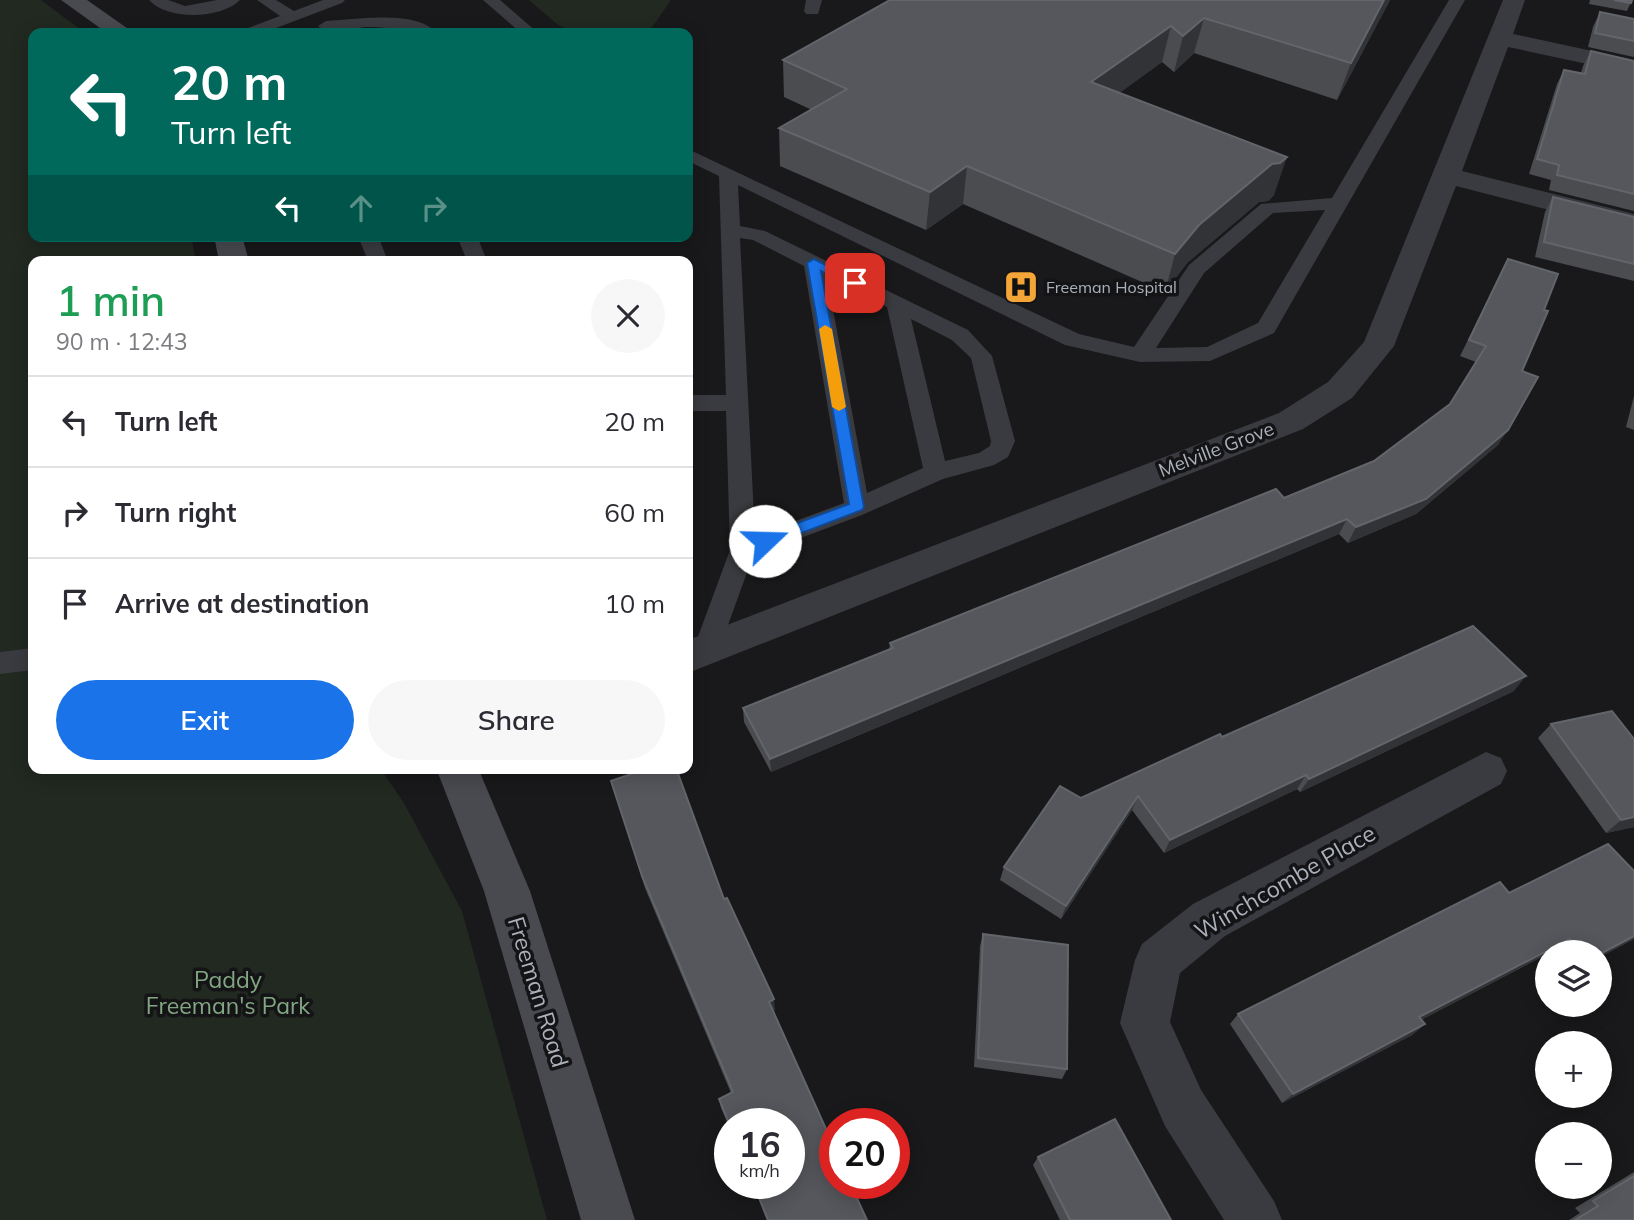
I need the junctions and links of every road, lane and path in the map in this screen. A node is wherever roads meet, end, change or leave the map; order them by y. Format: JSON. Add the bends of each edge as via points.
{"nodes":[{"id":1,"x":72,"y":0,"type":"edge"},
{"id":2,"x":157,"y":0,"type":"edge"},
{"id":3,"x":232,"y":0,"type":"edge"},
{"id":4,"x":265,"y":0,"type":"edge"},
{"id":5,"x":337,"y":0,"type":"edge"},
{"id":6,"x":491,"y":0,"type":"edge"},
{"id":7,"x":1457,"y":0,"type":"edge"},
{"id":8,"x":1514,"y":0,"type":"edge"},
{"id":9,"x":299,"y":14,"type":"junction"},
{"id":10,"x":114,"y":28,"type":"edge"},
{"id":11,"x":262,"y":28,"type":"edge"},
{"id":12,"x":326,"y":28,"type":"edge"},
{"id":13,"x":345,"y":28,"type":"edge"},
{"id":14,"x":416,"y":28,"type":"edge"},
{"id":15,"x":524,"y":28,"type":"edge"},
{"id":16,"x":1497,"y":38,"type":"junction"},
{"id":17,"x":1634,"y":67,"type":"edge"},
{"id":18,"x":693,"y":156,"type":"edge"},
{"id":19,"x":728,"y":173,"type":"junction"},
{"id":20,"x":1447,"y":175,"type":"junction"},
{"id":21,"x":1338,"y":203,"type":"junction"},
{"id":22,"x":1634,"y":223,"type":"edge"},
{"id":23,"x":729,"y":230,"type":"junction"},
{"id":24,"x":814,"y":263,"type":"junction"},
{"id":25,"x":897,"y":304,"type":"junction"},
{"id":26,"x":1140,"y":355,"type":"junction"},
{"id":27,"x":736,"y":402,"type":"junction"},
{"id":28,"x":693,"y":403,"type":"edge"},
{"id":29,"x":936,"y":472,"type":"junction"},
{"id":30,"x":857,"y":507,"type":"junction"},
{"id":31,"x":743,"y":550,"type":"junction"},
{"id":32,"x":697,"y":653,"type":"edge"},
{"id":33,"x":28,"y":660,"type":"edge"},
{"id":34,"x":0,"y":663,"type":"edge"},
{"id":35,"x":1486,"y":771,"type":"dead end"},
{"id":36,"x":459,"y":774,"type":"edge"},
{"id":37,"x":608,"y":1220,"type":"edge"},
{"id":38,"x":1255,"y":1220,"type":"edge"}],
"edges":[{"from":1,"to":10,"type":"street"},
{"from":2,"to":3,"type":"lane","via":[[169,9],[191,13]]},
{"from":4,"to":9,"type":"lane"},
{"from":5,"to":9,"type":"lane"},
{"from":6,"to":15,"type":"lane"},
{"from":7,"to":21,"type":"lane"},
{"from":8,"to":16,"type":"street","name":"Melville Grove"},
{"from":9,"to":11,"type":"lane"},
{"from":9,"to":12,"type":"lane"},
{"from":13,"to":14,"type":"lane","via":[[398,21]]},
{"from":16,"to":17,"type":"street"},
{"from":16,"to":20,"type":"street","name":"Melville Grove"},
{"from":18,"to":19,"type":"lane"},
{"from":19,"to":23,"type":"lane"},
{"from":19,"to":26,"type":"lane","via":[[1073,340]]},
{"from":20,"to":22,"type":"street"},
{"from":20,"to":32,"type":"street","name":"Melville Grove","via":[[1378,346],[1340,390],[1291,421]]},
{"from":21,"to":26,"type":"lane","via":[[1268,208],[1196,269]]},
{"from":21,"to":26,"type":"lane","via":[[1266,328],[1210,354]]},
{"from":23,"to":24,"type":"lane","via":[[758,235]]},
{"from":23,"to":27,"type":"lane"},
{"from":24,"to":25,"type":"lane"},
{"from":24,"to":30,"type":"lane"},
{"from":25,"to":29,"type":"lane"},
{"from":25,"to":29,"type":"lane","via":[[960,335],[981,356],[1003,441],[1000,451],[986,459]]},
{"from":27,"to":28,"type":"lane"},
{"from":27,"to":31,"type":"lane"},
{"from":29,"to":30,"type":"lane"},
{"from":30,"to":31,"type":"lane"},
{"from":31,"to":32,"type":"lane"},
{"from":33,"to":34,"type":"lane"},
{"from":35,"to":38,"type":"street","name":"Winchcombe Place","via":[[1209,920],[1159,960],[1145,1023],[1183,1108]]},
{"from":36,"to":37,"type":"street","name":"Freeman Road","via":[[508,891]]}]}
